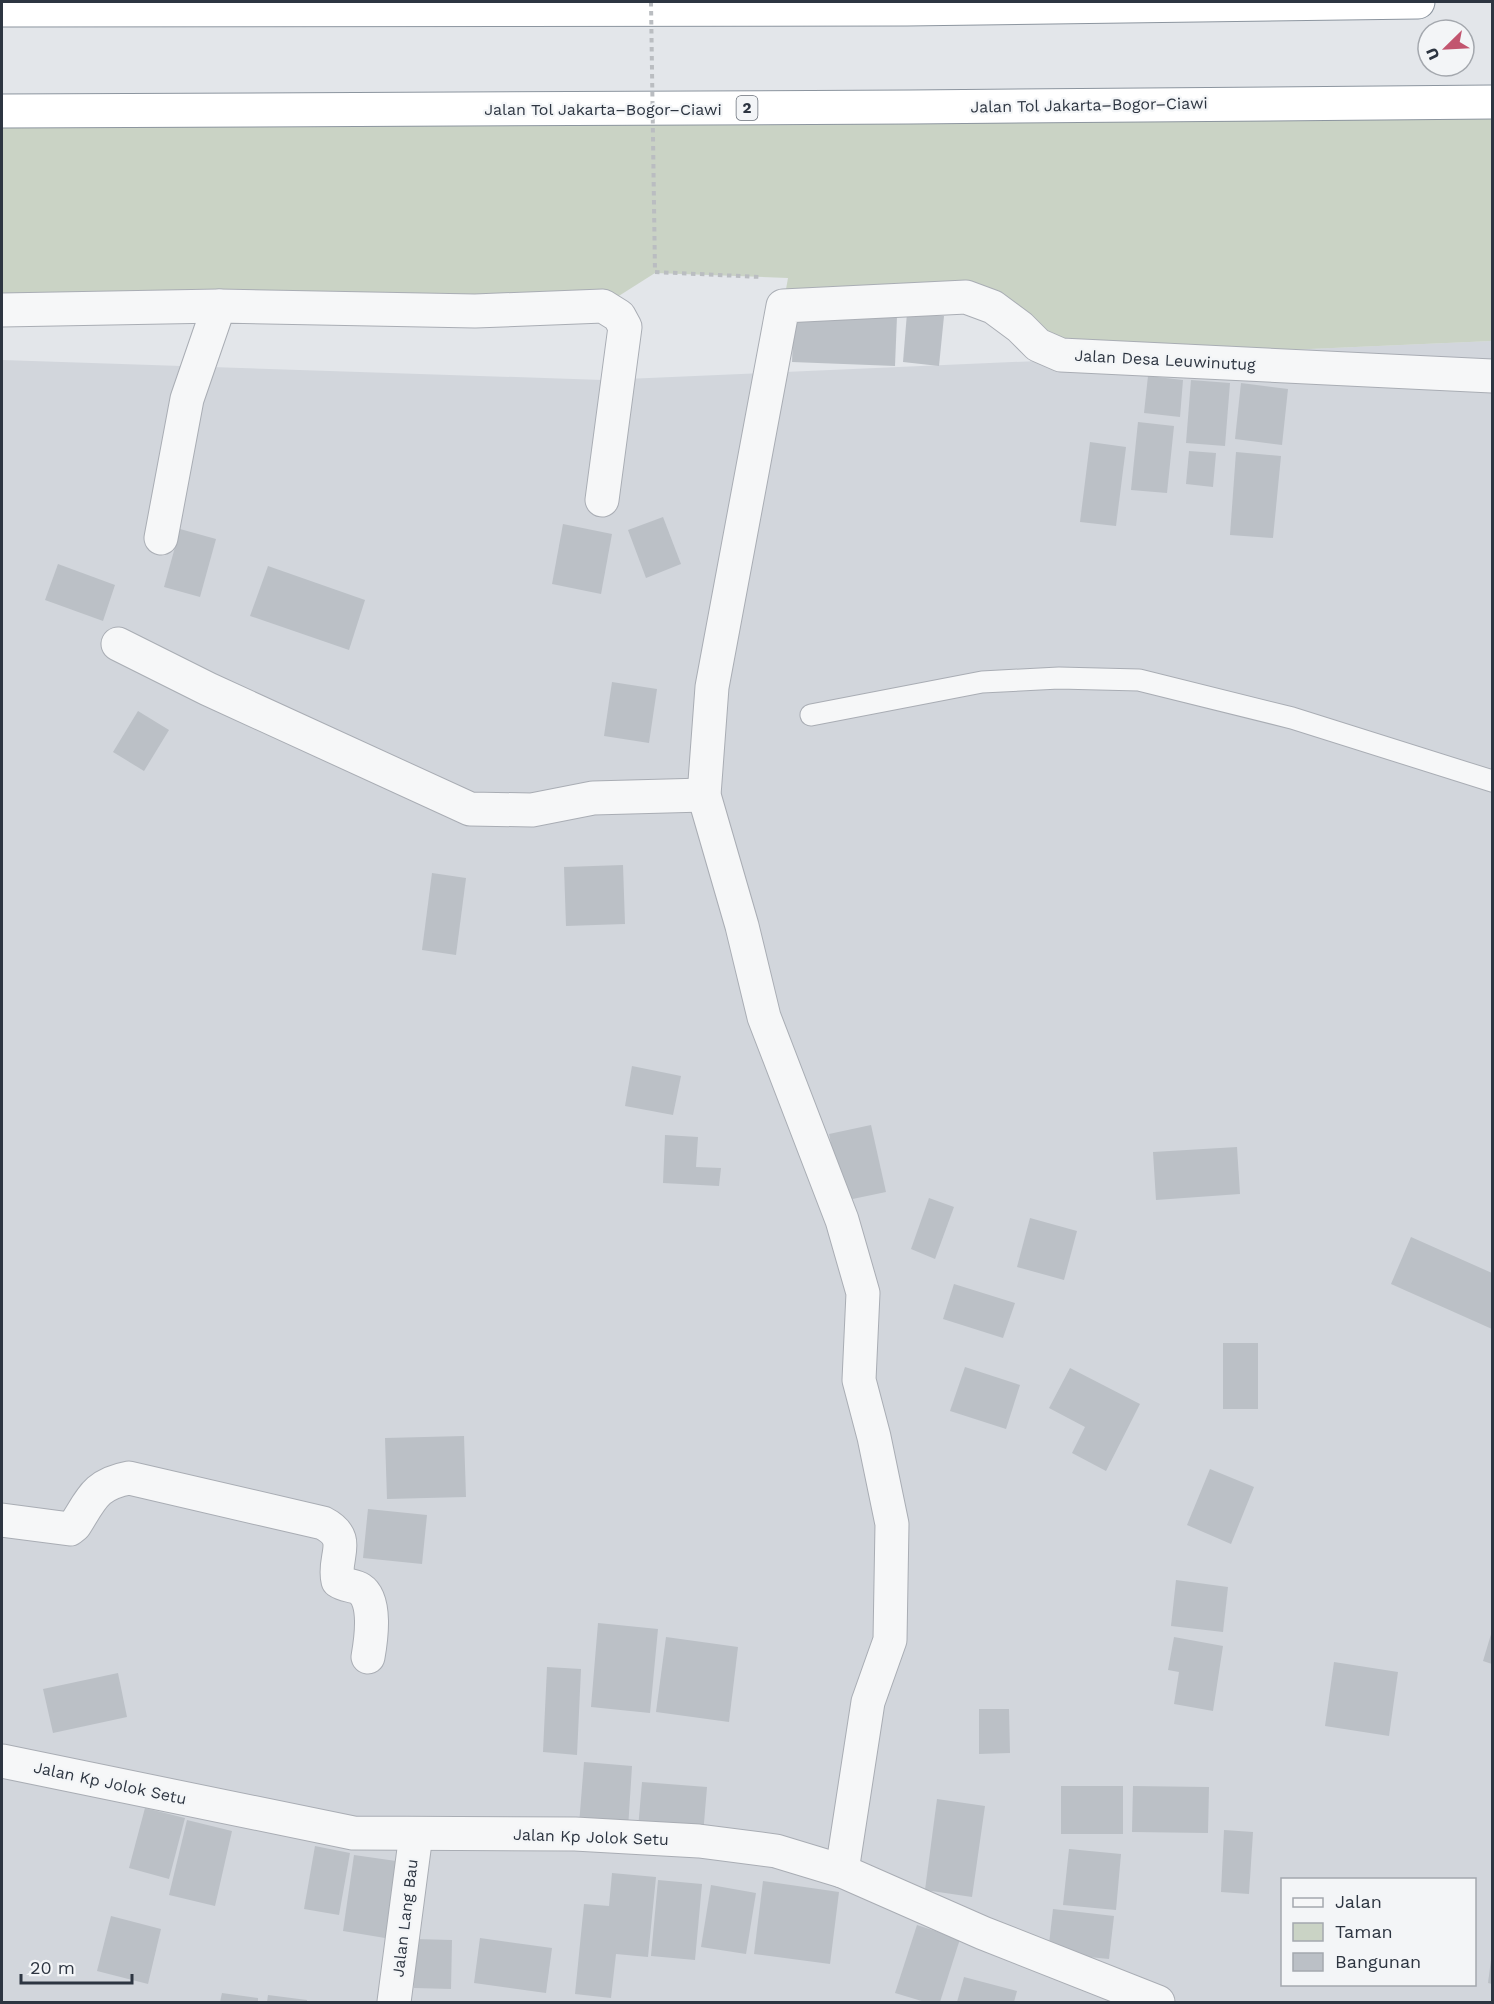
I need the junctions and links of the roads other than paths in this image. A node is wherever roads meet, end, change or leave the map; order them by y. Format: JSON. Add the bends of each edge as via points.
{"nodes":[{"id":1,"x":1418,"y":2,"type":"edge"},
{"id":2,"x":2,"y":10,"type":"edge"},
{"id":3,"x":1492,"y":102,"type":"edge"},
{"id":4,"x":2,"y":111,"type":"edge"},
{"id":5,"x":219,"y":306,"type":"junction"},
{"id":6,"x":2,"y":310,"type":"edge"},
{"id":7,"x":1492,"y":376,"type":"edge"},
{"id":8,"x":602,"y":500,"type":"dead end"},
{"id":9,"x":160,"y":538,"type":"dead end"},
{"id":10,"x":118,"y":644,"type":"dead end"},
{"id":11,"x":811,"y":715,"type":"dead end"},
{"id":12,"x":1492,"y":781,"type":"edge"},
{"id":13,"x":704,"y":795,"type":"junction"},
{"id":14,"x":2,"y":1520,"type":"edge"},
{"id":15,"x":368,"y":1657,"type":"dead end"},
{"id":16,"x":2,"y":1761,"type":"edge"},
{"id":17,"x":416,"y":1834,"type":"junction"},
{"id":18,"x":842,"y":1871,"type":"junction"},
{"id":19,"x":394,"y":2002,"type":"edge"},
{"id":20,"x":1158,"y":2002,"type":"edge"}],
"edges":[{"from":1,"to":2,"type":"highway","via":[[907,9]]},
{"from":3,"to":4,"type":"highway","name":"Jalan Tol Jakarta–Bogor–Ciawi","number":"2"},
{"from":5,"to":6,"type":"street"},
{"from":5,"to":8,"type":"street","via":[[475,311],[603,306],[619,316],[625,327]]},
{"from":5,"to":9,"type":"street","via":[[187,399]]},
{"from":7,"to":13,"type":"street","name":"Jalan Desa Leuwinutug","via":[[1060,356],[1038,345],[993,307],[966,297],[783,306],[712,687]]},
{"from":10,"to":13,"type":"street","via":[[470,809],[532,810],[593,798]]},
{"from":11,"to":12,"type":"lane","via":[[982,682],[1059,678],[1139,680],[1292,718]]},
{"from":13,"to":18,"type":"street","via":[[764,1017],[849,1242],[862,1293],[859,1380],[892,1524],[890,1640],[868,1702]]},
{"from":14,"to":15,"type":"street","via":[[70,1529],[105,1485],[129,1478],[323,1523],[332,1528],[342,1545],[338,1581],[360,1589],[369,1602],[372,1630]]},
{"from":16,"to":17,"type":"street","name":"Jalan Kp Jolok Setu","via":[[353,1833]]},
{"from":17,"to":18,"type":"street","name":"Jalan Kp Jolok Setu","via":[[575,1834],[699,1841],[776,1851]]},
{"from":17,"to":19,"type":"street","name":"Jalan Lang Bau"},
{"from":18,"to":20,"type":"street","name":"Jalan Kp Jolok Setu","via":[[983,1933]]}]}
